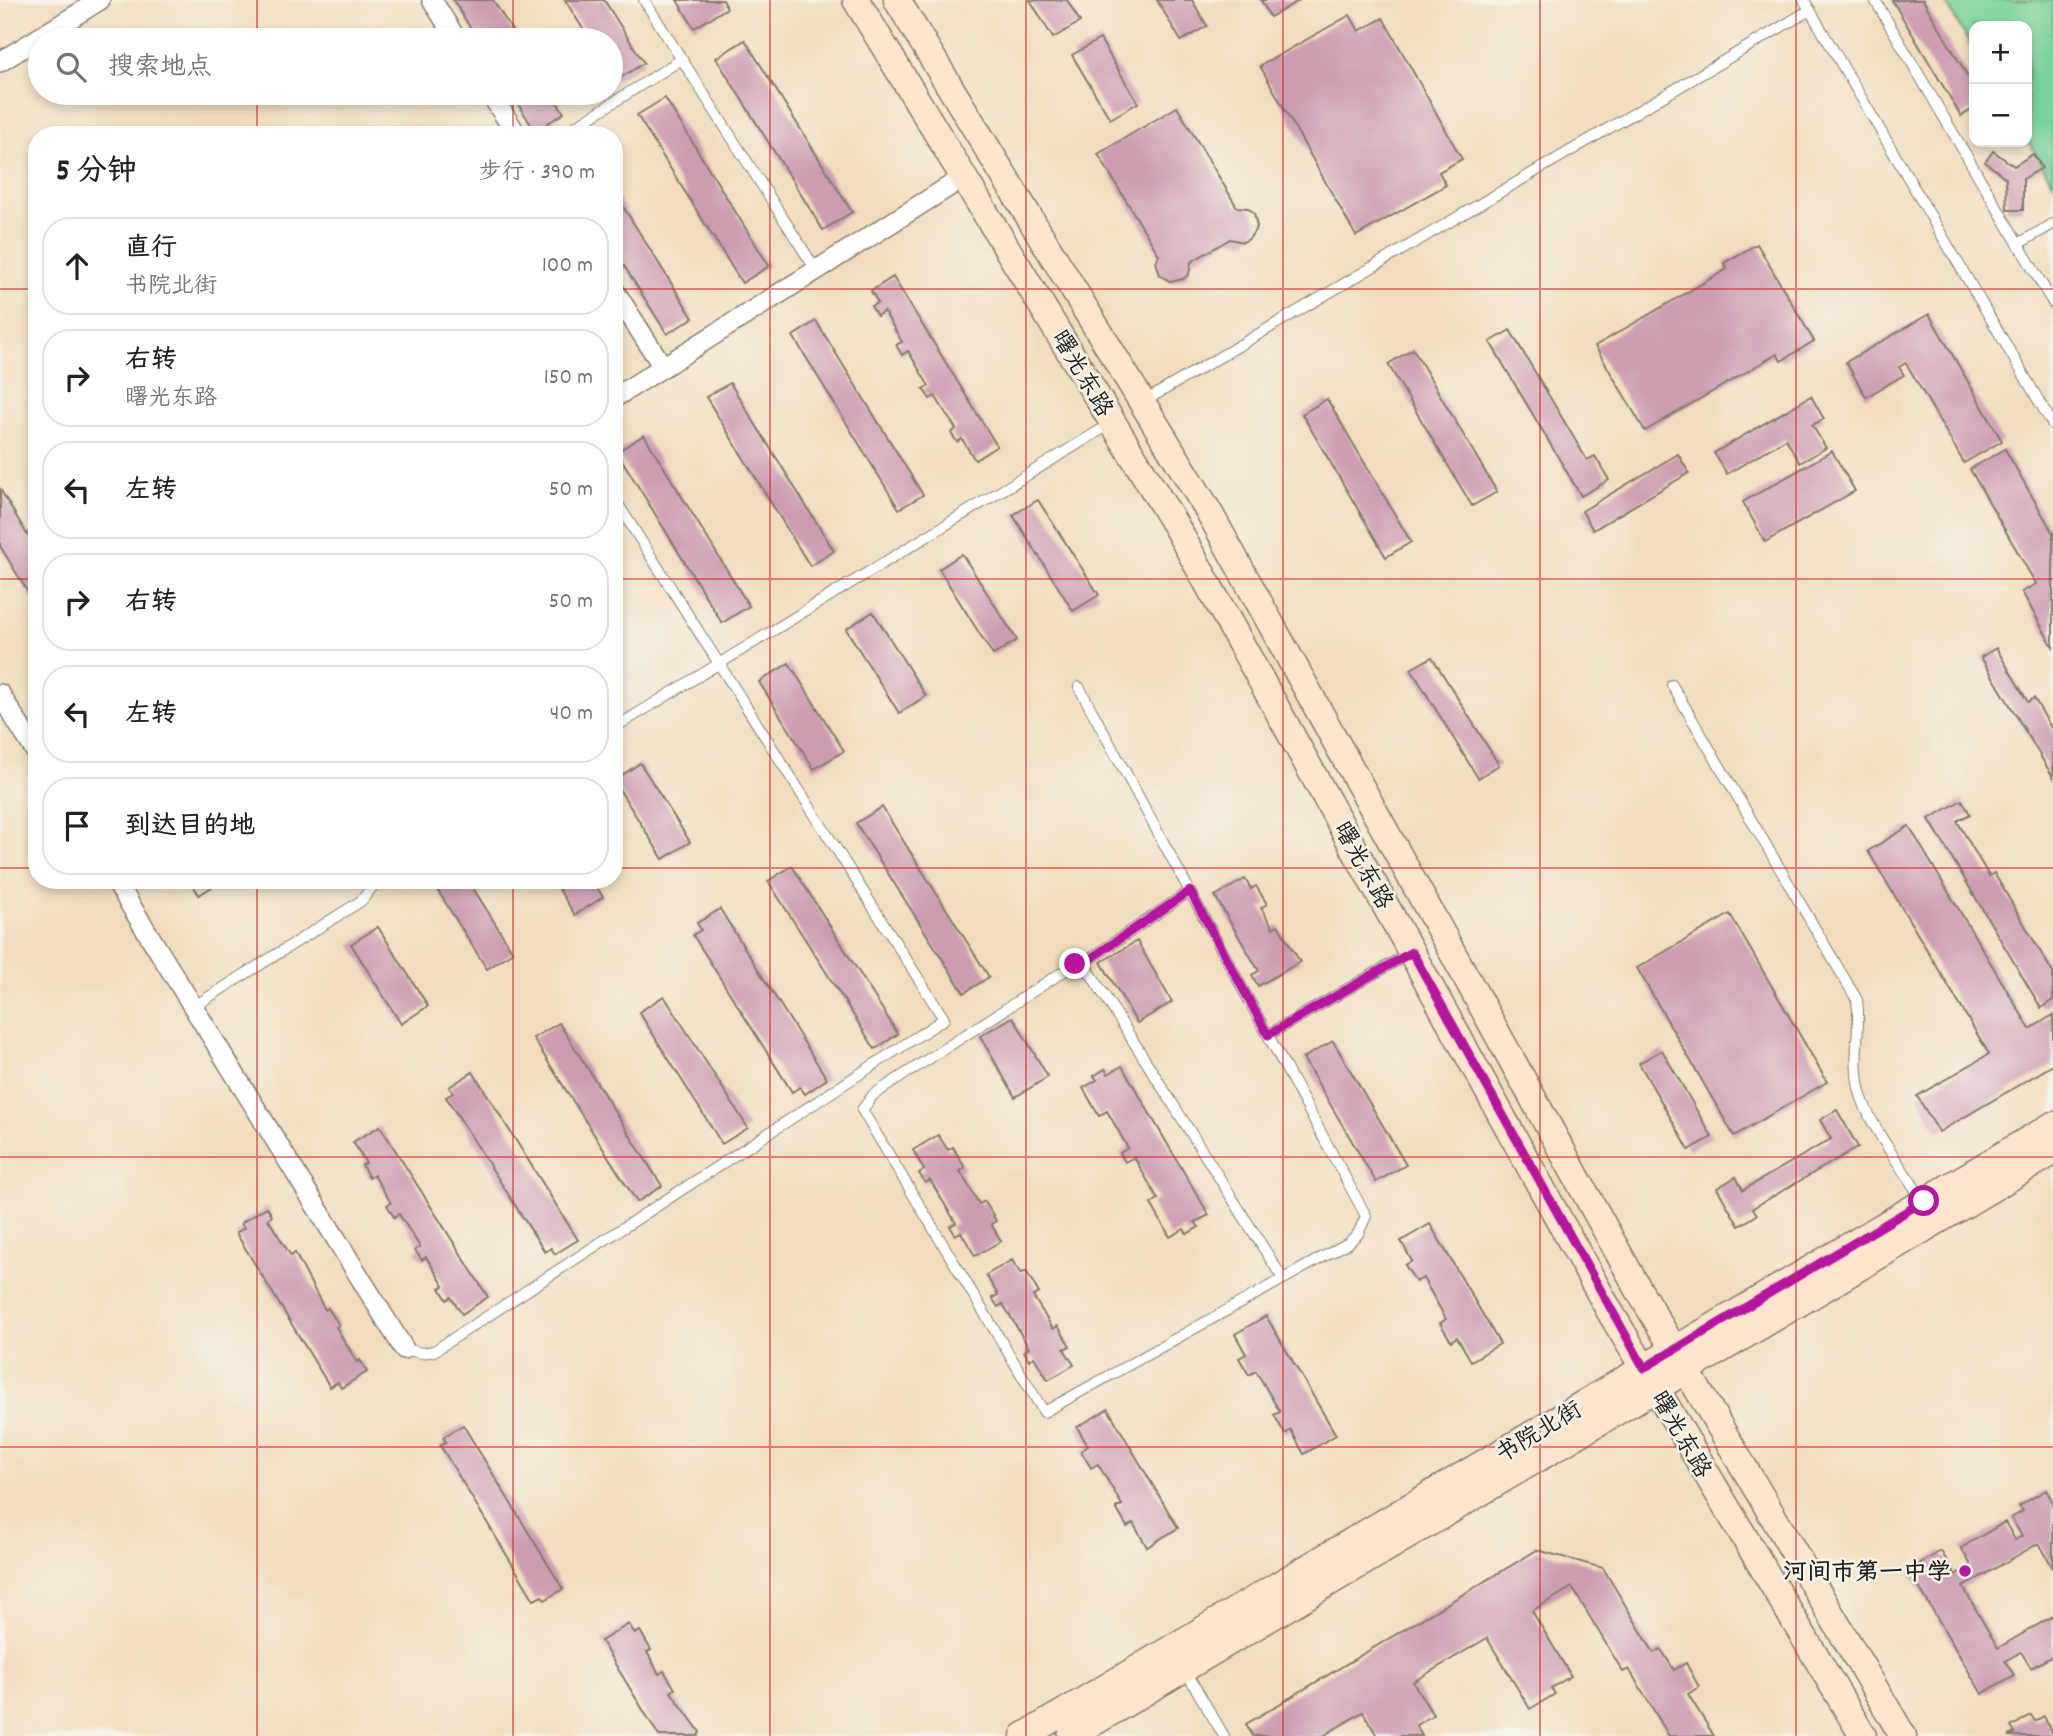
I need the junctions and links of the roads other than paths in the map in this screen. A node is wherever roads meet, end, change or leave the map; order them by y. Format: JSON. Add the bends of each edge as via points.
{"nodes":[{"id":1,"x":100,"y":0,"type":"edge"},
{"id":2,"x":432,"y":0,"type":"edge"},
{"id":3,"x":644,"y":0,"type":"edge"},
{"id":4,"x":856,"y":0,"type":"edge"},
{"id":5,"x":897,"y":0,"type":"edge"},
{"id":6,"x":1804,"y":0,"type":"edge"},
{"id":7,"x":1875,"y":0,"type":"edge"},
{"id":8,"x":1810,"y":10,"type":"junction"},
{"id":9,"x":55,"y":28,"type":"edge"},
{"id":10,"x":450,"y":28,"type":"edge"},
{"id":11,"x":28,"y":45,"type":"edge"},
{"id":12,"x":682,"y":60,"type":"junction"},
{"id":13,"x":0,"y":62,"type":"edge"},
{"id":14,"x":623,"y":97,"type":"edge"},
{"id":15,"x":498,"y":105,"type":"edge"},
{"id":16,"x":610,"y":105,"type":"edge"},
{"id":17,"x":511,"y":126,"type":"edge"},
{"id":18,"x":576,"y":126,"type":"edge"},
{"id":19,"x":964,"y":177,"type":"junction"},
{"id":20,"x":2053,"y":224,"type":"edge"},
{"id":21,"x":2018,"y":244,"type":"junction"},
{"id":22,"x":816,"y":271,"type":"junction"},
{"id":23,"x":2053,"y":303,"type":"edge"},
{"id":24,"x":623,"y":304,"type":"edge"},
{"id":25,"x":663,"y":367,"type":"junction"},
{"id":26,"x":623,"y":392,"type":"edge"},
{"id":27,"x":1142,"y":402,"type":"junction"},
{"id":28,"x":1114,"y":423,"type":"junction"},
{"id":29,"x":2053,"y":425,"type":"edge"},
{"id":30,"x":623,"y":512,"type":"edge"},
{"id":31,"x":719,"y":664,"type":"junction"},
{"id":32,"x":1672,"y":685,"type":"dead end"},
{"id":33,"x":1079,"y":687,"type":"dead end"},
{"id":34,"x":0,"y":694,"type":"edge"},
{"id":35,"x":623,"y":723,"type":"edge"},
{"id":36,"x":28,"y":739,"type":"edge"},
{"id":37,"x":121,"y":889,"type":"edge"},
{"id":38,"x":371,"y":889,"type":"edge"},
{"id":39,"x":1190,"y":891,"type":"junction"},
{"id":40,"x":1412,"y":952,"type":"junction"},
{"id":41,"x":1084,"y":963,"type":"junction"},
{"id":42,"x":193,"y":1007,"type":"junction"},
{"id":43,"x":1268,"y":1035,"type":"junction"},
{"id":44,"x":2053,"y":1125,"type":"edge"},
{"id":45,"x":2053,"y":1152,"type":"edge"},
{"id":46,"x":1924,"y":1201,"type":"junction"},
{"id":47,"x":1283,"y":1279,"type":"junction"},
{"id":48,"x":404,"y":1349,"type":"joint"},
{"id":49,"x":1680,"y":1360,"type":"junction"},
{"id":50,"x":1650,"y":1378,"type":"junction"},
{"id":51,"x":1185,"y":1669,"type":"junction"},
{"id":52,"x":1024,"y":1736,"type":"edge"},
{"id":53,"x":1071,"y":1736,"type":"edge"},
{"id":54,"x":1224,"y":1736,"type":"edge"},
{"id":55,"x":1863,"y":1736,"type":"edge"},
{"id":56,"x":1903,"y":1736,"type":"edge"}],
"edges":[{"from":1,"to":9,"type":"street"},
{"from":2,"to":10,"type":"street"},
{"from":3,"to":12,"type":"lane"},
{"from":4,"to":19,"type":"main road","name":"曙光东路"},
{"from":5,"to":27,"type":"main road","name":"曙光东路"},
{"from":6,"to":8,"type":"lane"},
{"from":7,"to":21,"type":"lane"},
{"from":8,"to":27,"type":"lane"},
{"from":8,"to":29,"type":"lane"},
{"from":11,"to":13,"type":"street"},
{"from":12,"to":14,"type":"lane"},
{"from":12,"to":22,"type":"lane"},
{"from":15,"to":17,"type":"street"},
{"from":16,"to":18,"type":"lane"},
{"from":19,"to":22,"type":"street"},
{"from":19,"to":28,"type":"main road","name":"曙光东路"},
{"from":20,"to":21,"type":"lane"},
{"from":21,"to":23,"type":"lane"},
{"from":22,"to":25,"type":"street"},
{"from":24,"to":25,"type":"street"},
{"from":25,"to":26,"type":"street"},
{"from":27,"to":49,"type":"main road","name":"曙光东路","via":[[1209,512]]},
{"from":28,"to":31,"type":"lane"},
{"from":28,"to":40,"type":"main road","name":"曙光东路"},
{"from":30,"to":31,"type":"lane"},
{"from":31,"to":35,"type":"lane"},
{"from":31,"to":48,"type":"lane","via":[[944,1019],[434,1351]]},
{"from":32,"to":46,"type":"lane","via":[[1857,1000],[1861,1023],[1858,1083],[1867,1110]]},
{"from":33,"to":39,"type":"lane"},
{"from":34,"to":36,"type":"street"},
{"from":37,"to":42,"type":"street"},
{"from":38,"to":42,"type":"lane","via":[[361,901]]},
{"from":39,"to":41,"type":"lane"},
{"from":39,"to":43,"type":"lane"},
{"from":40,"to":43,"type":"lane"},
{"from":40,"to":50,"type":"main road","name":"曙光东路"},
{"from":41,"to":47,"type":"lane"},
{"from":41,"to":47,"type":"lane","via":[[1075,964],[873,1096],[862,1110],[1044,1412]]},
{"from":42,"to":48,"type":"street"},
{"from":43,"to":47,"type":"lane","via":[[1366,1216],[1348,1243]]},
{"from":44,"to":46,"type":"main road","name":"书院北街"},
{"from":45,"to":49,"type":"main road","name":"书院北街"},
{"from":46,"to":49,"type":"main road","name":"书院北街"},
{"from":49,"to":50,"type":"main road","name":"书院北街"},
{"from":49,"to":56,"type":"main road","name":"曙光东路"},
{"from":50,"to":51,"type":"main road","name":"书院北街"},
{"from":50,"to":52,"type":"main road","name":"书院北街"},
{"from":50,"to":55,"type":"main road","name":"曙光东路"},
{"from":51,"to":53,"type":"main road","name":"书院北街"},
{"from":51,"to":54,"type":"lane"}]}
